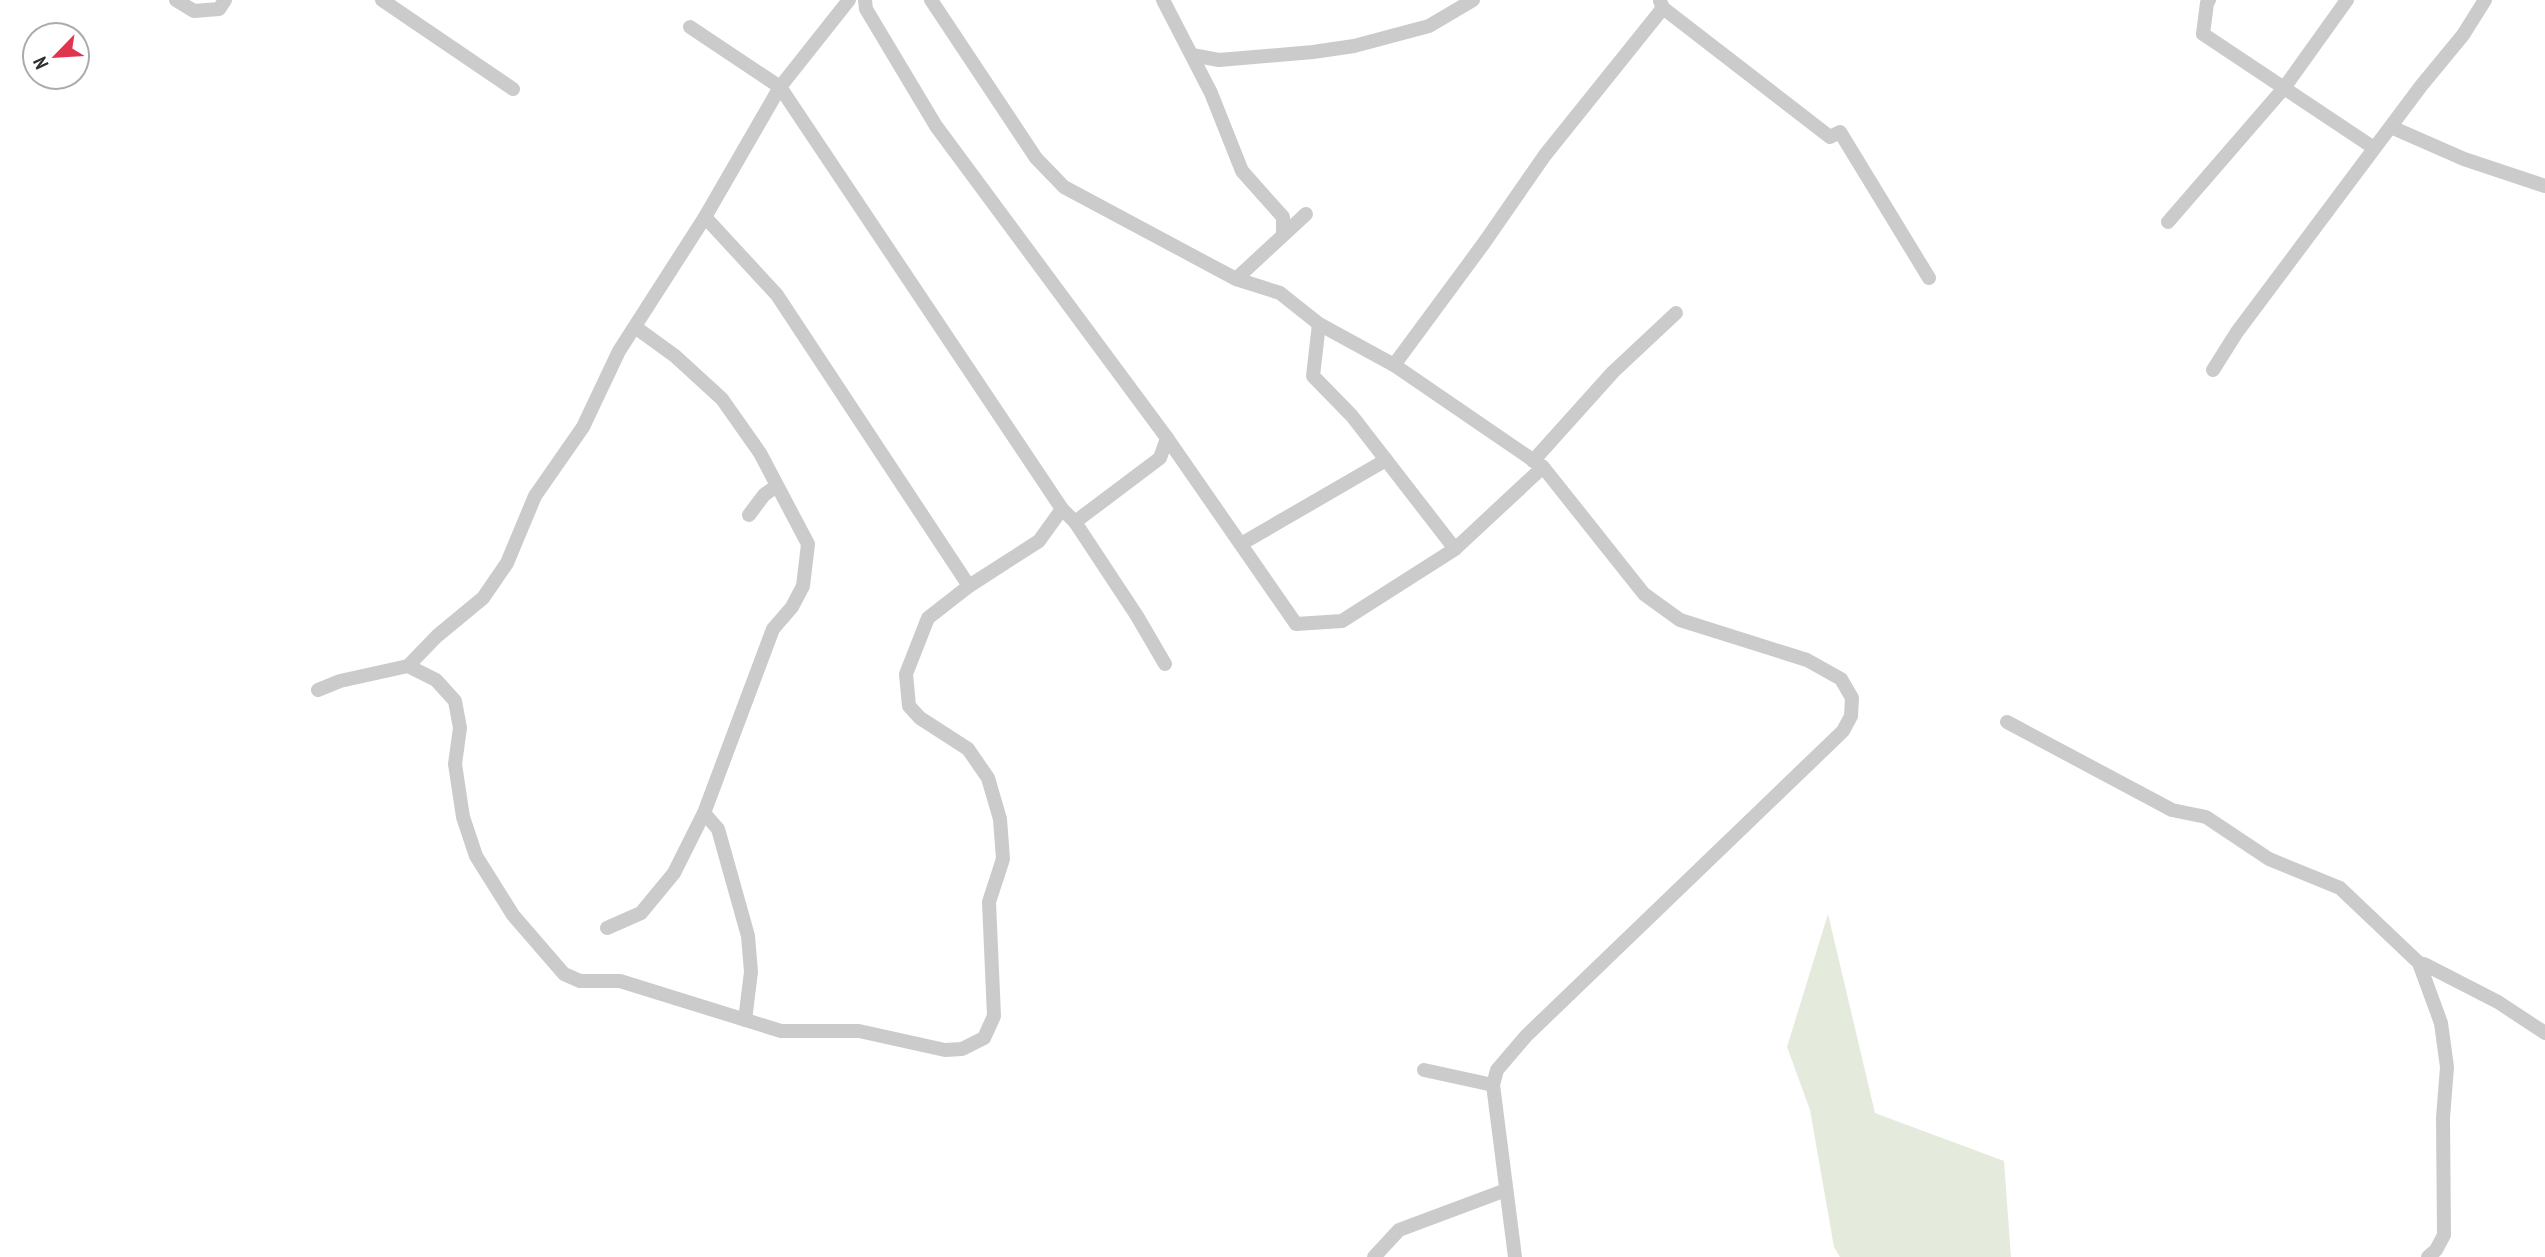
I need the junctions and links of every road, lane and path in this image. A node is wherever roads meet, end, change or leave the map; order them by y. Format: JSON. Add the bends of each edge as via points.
{"nodes":[{"id":1,"x":176,"y":0,"type":"edge"},
{"id":2,"x":225,"y":0,"type":"edge"},
{"id":3,"x":382,"y":0,"type":"edge"},
{"id":4,"x":849,"y":0,"type":"edge"},
{"id":5,"x":865,"y":0,"type":"edge"},
{"id":6,"x":931,"y":0,"type":"edge"},
{"id":7,"x":1163,"y":0,"type":"edge"},
{"id":8,"x":1473,"y":0,"type":"edge"},
{"id":9,"x":2210,"y":0,"type":"edge"},
{"id":10,"x":2347,"y":0,"type":"edge"},
{"id":11,"x":2485,"y":0,"type":"edge"},
{"id":12,"x":1661,"y":4,"type":"edge"},
{"id":13,"x":690,"y":27,"type":"dead end"},
{"id":14,"x":1192,"y":55,"type":"junction"},
{"id":15,"x":780,"y":87,"type":"junction"},
{"id":16,"x":2284,"y":88,"type":"junction"},
{"id":17,"x":513,"y":89,"type":"dead end"},
{"id":18,"x":2390,"y":127,"type":"junction"},
{"id":19,"x":2374,"y":148,"type":"junction"},
{"id":20,"x":2545,"y":186,"type":"edge"},
{"id":21,"x":1306,"y":214,"type":"dead end"},
{"id":22,"x":705,"y":217,"type":"junction"},
{"id":23,"x":2168,"y":222,"type":"dead end"},
{"id":24,"x":1283,"y":234,"type":"junction"},
{"id":25,"x":1929,"y":278,"type":"dead end"},
{"id":26,"x":1236,"y":279,"type":"junction"},
{"id":27,"x":1676,"y":313,"type":"dead end"},
{"id":28,"x":1319,"y":324,"type":"junction"},
{"id":29,"x":635,"y":327,"type":"junction"},
{"id":30,"x":1394,"y":365,"type":"junction"},
{"id":31,"x":2213,"y":370,"type":"dead end"},
{"id":32,"x":1167,"y":438,"type":"junction"},
{"id":33,"x":1386,"y":460,"type":"junction"},
{"id":34,"x":1538,"y":464,"type":"junction"},
{"id":35,"x":775,"y":487,"type":"junction"},
{"id":36,"x":1062,"y":509,"type":"junction"},
{"id":37,"x":750,"y":515,"type":"dead end"},
{"id":38,"x":1074,"y":522,"type":"junction"},
{"id":39,"x":1241,"y":544,"type":"junction"},
{"id":40,"x":1455,"y":549,"type":"junction"},
{"id":41,"x":969,"y":586,"type":"junction"},
{"id":42,"x":1165,"y":664,"type":"dead end"},
{"id":43,"x":408,"y":666,"type":"junction"},
{"id":44,"x":318,"y":690,"type":"dead end"},
{"id":45,"x":2007,"y":722,"type":"dead end"},
{"id":46,"x":704,"y":813,"type":"junction"},
{"id":47,"x":607,"y":928,"type":"dead end"},
{"id":48,"x":2419,"y":963,"type":"junction"},
{"id":49,"x":745,"y":1020,"type":"junction"},
{"id":50,"x":2545,"y":1033,"type":"edge"},
{"id":51,"x":1423,"y":1070,"type":"dead end"},
{"id":52,"x":1493,"y":1085,"type":"junction"},
{"id":53,"x":1506,"y":1190,"type":"junction"},
{"id":54,"x":1374,"y":1257,"type":"edge"},
{"id":55,"x":1515,"y":1257,"type":"edge"},
{"id":56,"x":2428,"y":1257,"type":"edge"}],
"edges":[{"from":1,"to":2,"type":"street","via":[[194,11],[219,9]]},
{"from":3,"to":17,"type":"street"},
{"from":4,"to":15,"type":"street"},
{"from":5,"to":32,"type":"street","via":[[866,9],[936,126]]},
{"from":6,"to":26,"type":"street","via":[[1036,158],[1064,187]]},
{"from":7,"to":14,"type":"street"},
{"from":8,"to":14,"type":"street","via":[[1429,26],[1354,46],[1219,60]]},
{"from":9,"to":16,"type":"street","via":[[2203,34]]},
{"from":10,"to":16,"type":"street"},
{"from":11,"to":18,"type":"street"},
{"from":12,"to":25,"type":"street","via":[[1830,137],[1840,132]]},
{"from":12,"to":30,"type":"street"},
{"from":13,"to":15,"type":"street"},
{"from":14,"to":24,"type":"street","via":[[1242,171],[1283,217]]},
{"from":15,"to":22,"type":"street"},
{"from":15,"to":36,"type":"street"},
{"from":16,"to":19,"type":"street"},
{"from":16,"to":23,"type":"street"},
{"from":18,"to":19,"type":"street"},
{"from":18,"to":20,"type":"street","via":[[2464,159]]},
{"from":19,"to":31,"type":"street"},
{"from":21,"to":24,"type":"street"},
{"from":22,"to":29,"type":"street"},
{"from":22,"to":41,"type":"street","via":[[777,295]]},
{"from":24,"to":26,"type":"street"},
{"from":26,"to":28,"type":"street","via":[[1280,293]]},
{"from":27,"to":34,"type":"street","via":[[1613,372]]},
{"from":28,"to":30,"type":"street"},
{"from":28,"to":33,"type":"street","via":[[1313,376]]},
{"from":29,"to":35,"type":"street","via":[[722,399],[760,453]]},
{"from":29,"to":43,"type":"street","via":[[583,427],[535,496],[508,563],[483,598]]},
{"from":30,"to":34,"type":"street"},
{"from":32,"to":38,"type":"street","via":[[1160,458]]},
{"from":32,"to":39,"type":"street"},
{"from":33,"to":39,"type":"street"},
{"from":33,"to":40,"type":"street"},
{"from":34,"to":40,"type":"street"},
{"from":34,"to":52,"type":"street","via":[[1644,594],[1680,620],[1807,660],[1840,679],[1852,698],[1851,716],[1843,731],[1526,1036],[1497,1070]]},
{"from":35,"to":37,"type":"street"},
{"from":35,"to":46,"type":"street","via":[[808,544],[803,586],[772,629]]},
{"from":36,"to":38,"type":"street"},
{"from":36,"to":41,"type":"street","via":[[1040,541]]},
{"from":38,"to":42,"type":"street"},
{"from":39,"to":40,"type":"street","via":[[1296,624],[1342,621]]},
{"from":41,"to":49,"type":"street","via":[[928,618],[906,674],[909,706],[968,749],[988,778],[1000,819],[1003,859],[989,902],[994,1016],[984,1038],[945,1051],[859,1031],[782,1031]]},
{"from":43,"to":44,"type":"street"},
{"from":43,"to":49,"type":"street","via":[[436,680],[456,701],[460,728],[455,764],[463,817],[476,856],[513,915],[564,974],[580,981],[620,981]]},
{"from":45,"to":48,"type":"street","via":[[2172,810],[2206,817],[2269,859],[2340,888]]},
{"from":46,"to":47,"type":"street","via":[[674,873],[641,912]]},
{"from":46,"to":49,"type":"street","via":[[719,828],[748,936],[751,972]]},
{"from":48,"to":50,"type":"street","via":[[2498,1002]]},
{"from":48,"to":56,"type":"street","via":[[2441,1023],[2447,1067],[2444,1236]]},
{"from":51,"to":52,"type":"street"},
{"from":52,"to":53,"type":"street"},
{"from":53,"to":54,"type":"street","via":[[1399,1230]]},
{"from":53,"to":55,"type":"street"}]}
